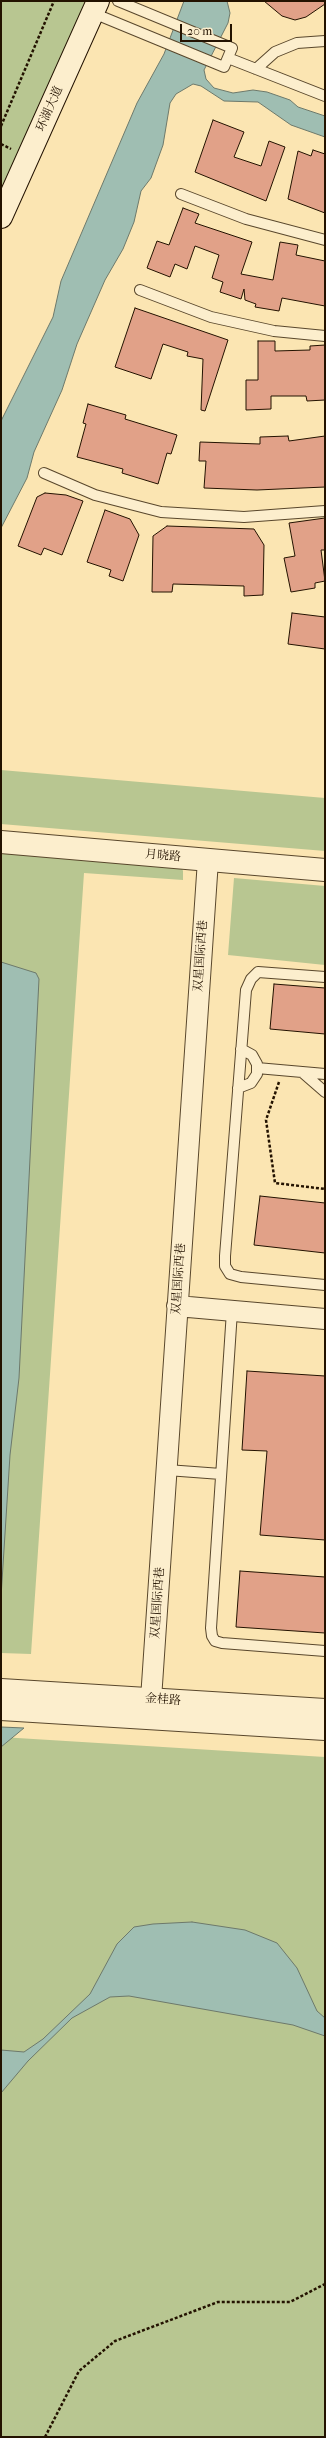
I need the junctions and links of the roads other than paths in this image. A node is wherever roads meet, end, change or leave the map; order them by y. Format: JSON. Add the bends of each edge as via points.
{"nodes":[{"id":1,"x":118,"y":1,"type":"edge"},
{"id":2,"x":96,"y":7,"type":"edge"},
{"id":3,"x":325,"y":41,"type":"edge"},
{"id":4,"x":228,"y":58,"type":"junction"},
{"id":5,"x":256,"y":69,"type":"junction"},
{"id":6,"x":325,"y":96,"type":"edge"},
{"id":7,"x":181,"y":194,"type":"dead end"},
{"id":8,"x":1,"y":217,"type":"edge"},
{"id":9,"x":325,"y":240,"type":"edge"},
{"id":10,"x":140,"y":290,"type":"dead end"},
{"id":11,"x":325,"y":336,"type":"edge"},
{"id":12,"x":44,"y":473,"type":"dead end"},
{"id":13,"x":325,"y":511,"type":"edge"},
{"id":14,"x":1,"y":842,"type":"edge"},
{"id":15,"x":208,"y":860,"type":"junction"},
{"id":16,"x":325,"y":870,"type":"edge"},
{"id":17,"x":325,"y":977,"type":"edge"},
{"id":18,"x":241,"y":1049,"type":"junction"},
{"id":19,"x":257,"y":1068,"type":"junction"},
{"id":20,"x":302,"y":1072,"type":"junction"},
{"id":21,"x":325,"y":1074,"type":"edge"},
{"id":22,"x":238,"y":1088,"type":"junction"},
{"id":23,"x":325,"y":1092,"type":"edge"},
{"id":24,"x":325,"y":1285,"type":"edge"},
{"id":25,"x":177,"y":1306,"type":"junction"},
{"id":26,"x":232,"y":1311,"type":"junction"},
{"id":27,"x":325,"y":1319,"type":"edge"},
{"id":28,"x":167,"y":1470,"type":"junction"},
{"id":29,"x":221,"y":1474,"type":"junction"},
{"id":30,"x":325,"y":1651,"type":"edge"},
{"id":31,"x":1,"y":1690,"type":"edge"},
{"id":32,"x":151,"y":1699,"type":"junction"},
{"id":33,"x":1,"y":1709,"type":"edge"},
{"id":34,"x":325,"y":1710,"type":"edge"},
{"id":35,"x":325,"y":1729,"type":"edge"}],
"edges":[{"from":1,"to":4,"type":"lane","via":[[232,48]]},
{"from":2,"to":4,"type":"lane","via":[[224,67]]},
{"from":2,"to":8,"type":"street","name":"环湖大道"},
{"from":3,"to":5,"type":"lane","via":[[297,43],[275,52]]},
{"from":4,"to":5,"type":"lane"},
{"from":5,"to":6,"type":"lane"},
{"from":7,"to":9,"type":"lane","via":[[246,219]]},
{"from":10,"to":11,"type":"lane","via":[[211,317],[274,331]]},
{"from":12,"to":13,"type":"lane","via":[[95,495],[162,512],[244,517]]},
{"from":14,"to":15,"type":"street","name":"月晓路"},
{"from":15,"to":16,"type":"street","name":"月晓路"},
{"from":15,"to":25,"type":"street","name":"双星国际西巷"},
{"from":17,"to":18,"type":"lane","via":[[258,972],[246,990]]},
{"from":18,"to":19,"type":"lane","via":[[252,1055]]},
{"from":18,"to":22,"type":"lane"},
{"from":19,"to":20,"type":"lane"},
{"from":19,"to":22,"type":"lane","via":[[257,1074],[251,1083]]},
{"from":20,"to":21,"type":"lane"},
{"from":20,"to":23,"type":"lane"},
{"from":22,"to":24,"type":"lane","via":[[225,1266],[230,1274],[241,1277]]},
{"from":25,"to":26,"type":"street"},
{"from":25,"to":28,"type":"street","name":"双星国际西巷"},
{"from":26,"to":27,"type":"street"},
{"from":26,"to":29,"type":"lane"},
{"from":28,"to":29,"type":"lane"},
{"from":28,"to":32,"type":"street","name":"双星国际西巷"},
{"from":29,"to":30,"type":"lane","via":[[211,1628],[216,1641]]},
{"from":31,"to":32,"type":"street","name":"金桂路"},
{"from":32,"to":34,"type":"street","name":"金桂路"},
{"from":33,"to":35,"type":"street","name":"金桂路"}]}
